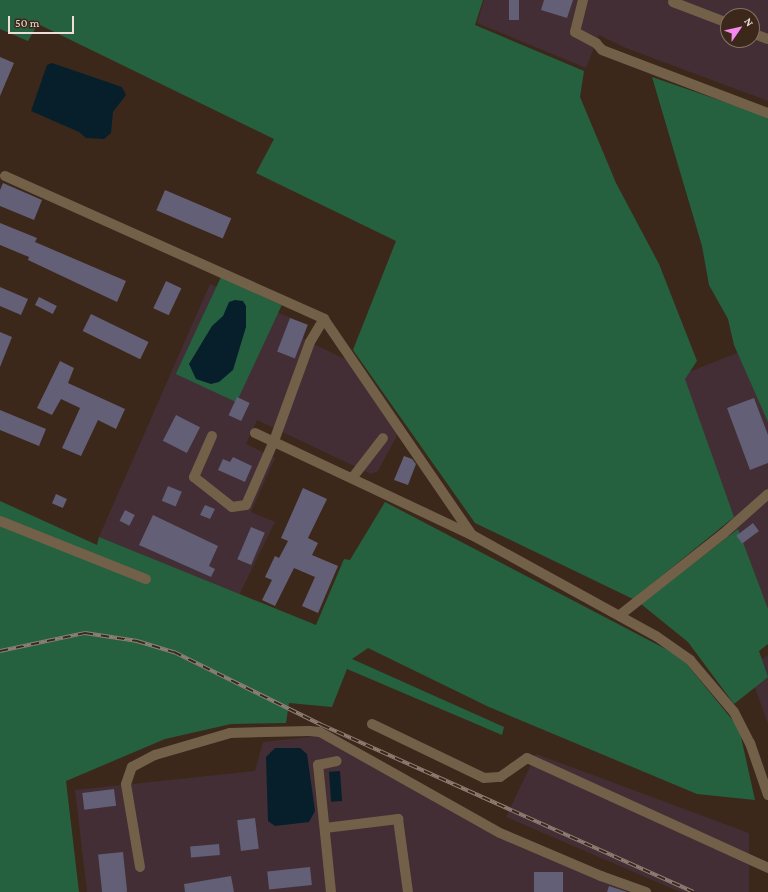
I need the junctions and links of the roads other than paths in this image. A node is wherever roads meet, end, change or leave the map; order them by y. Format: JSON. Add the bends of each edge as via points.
{"nodes":[{"id":1,"x":583,"y":0,"type":"edge"},
{"id":2,"x":672,"y":2,"type":"dead end"},
{"id":3,"x":720,"y":20,"type":"edge"},
{"id":4,"x":768,"y":113,"type":"edge"},
{"id":5,"x":5,"y":176,"type":"dead end"},
{"id":6,"x":324,"y":319,"type":"junction"},
{"id":7,"x":255,"y":433,"type":"dead end"},
{"id":8,"x":212,"y":436,"type":"dead end"},
{"id":9,"x":383,"y":438,"type":"dead end"},
{"id":10,"x":274,"y":441,"type":"junction"},
{"id":11,"x":353,"y":477,"type":"junction"},
{"id":12,"x":768,"y":494,"type":"edge"},
{"id":13,"x":0,"y":521,"type":"edge"},
{"id":14,"x":472,"y":535,"type":"junction"},
{"id":15,"x":146,"y":579,"type":"dead end"},
{"id":16,"x":620,"y":615,"type":"junction"},
{"id":17,"x":372,"y":724,"type":"dead end"},
{"id":18,"x":337,"y":761,"type":"dead end"},
{"id":19,"x":768,"y":796,"type":"edge"},
{"id":20,"x":325,"y":828,"type":"junction"},
{"id":21,"x":140,"y":867,"type":"dead end"},
{"id":22,"x":768,"y":868,"type":"edge"},
{"id":23,"x":331,"y":892,"type":"edge"},
{"id":24,"x":408,"y":892,"type":"edge"},
{"id":25,"x":646,"y":892,"type":"edge"}],
"edges":[{"from":1,"to":4,"type":"street","via":[[575,32],[596,43],[602,50]]},
{"from":2,"to":3,"type":"street"},
{"from":5,"to":6,"type":"street"},
{"from":6,"to":10,"type":"street","via":[[310,342]]},
{"from":6,"to":14,"type":"street"},
{"from":7,"to":10,"type":"street"},
{"from":8,"to":10,"type":"street","via":[[194,477],[232,507],[246,505]]},
{"from":9,"to":11,"type":"street"},
{"from":10,"to":11,"type":"street"},
{"from":11,"to":14,"type":"street"},
{"from":12,"to":16,"type":"street","via":[[723,534]]},
{"from":13,"to":15,"type":"street"},
{"from":14,"to":16,"type":"street"},
{"from":16,"to":19,"type":"street","via":[[690,660],[734,712],[750,743]]},
{"from":17,"to":22,"type":"street","via":[[484,778],[500,777],[527,758]]},
{"from":18,"to":20,"type":"street","via":[[318,765]]},
{"from":20,"to":23,"type":"street"},
{"from":20,"to":24,"type":"street","via":[[398,820]]},
{"from":21,"to":25,"type":"street","via":[[126,784],[132,767],[155,755],[230,733],[309,731],[320,732],[500,833],[601,876]]}]}
